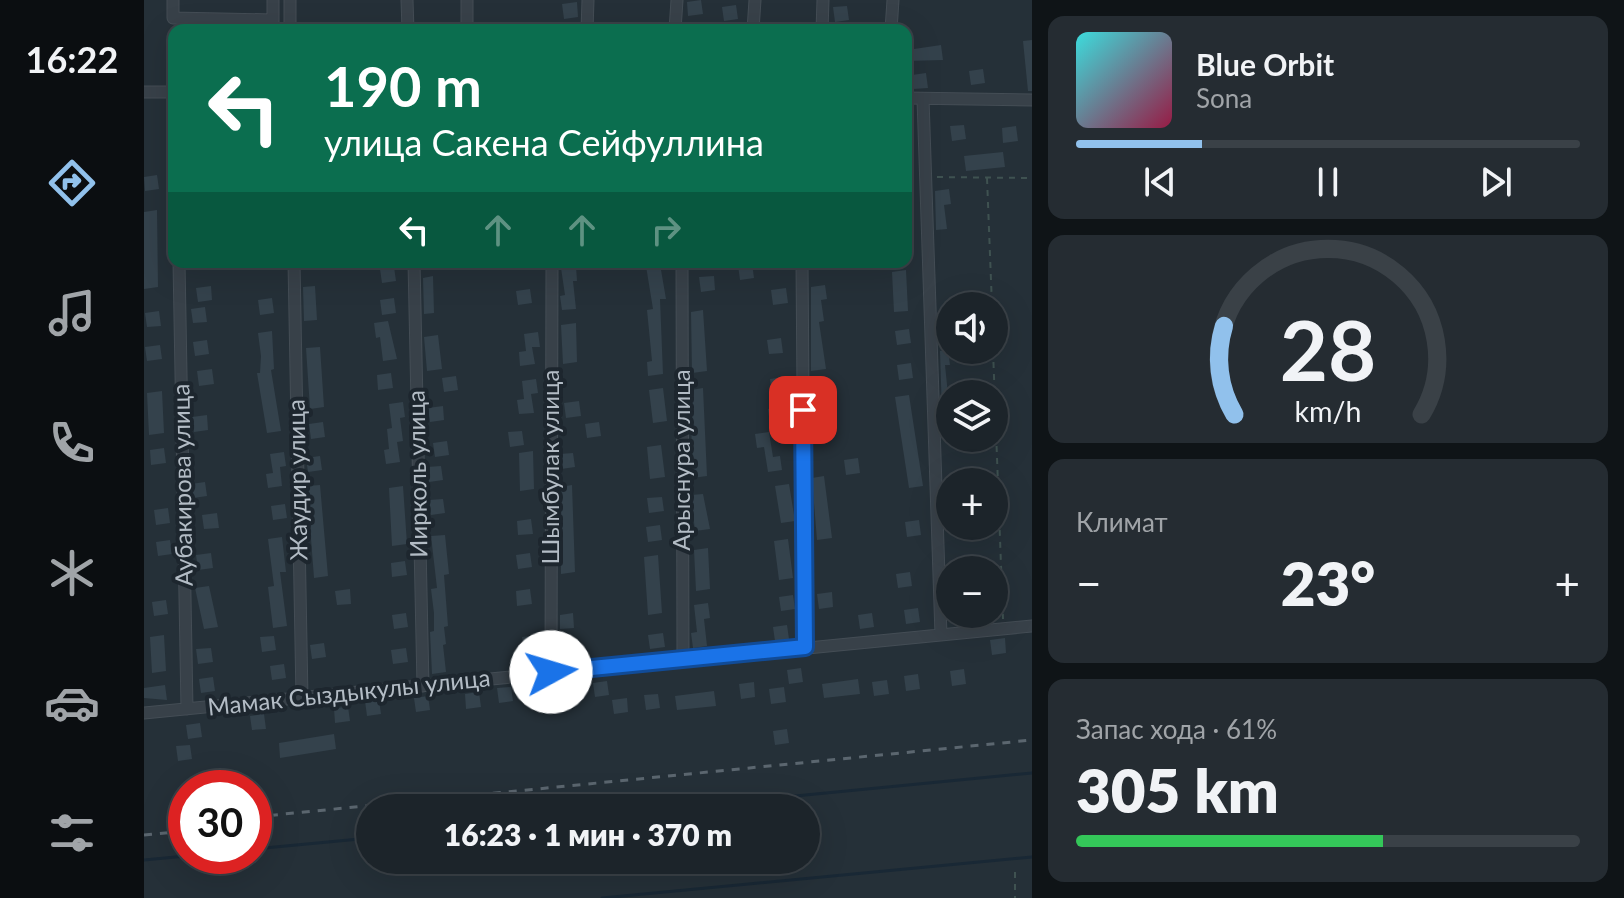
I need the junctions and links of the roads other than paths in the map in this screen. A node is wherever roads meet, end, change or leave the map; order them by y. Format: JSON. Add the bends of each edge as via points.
{"nodes":[{"id":1,"x":173,"y":0,"type":"edge"},
{"id":2,"x":273,"y":0,"type":"edge"},
{"id":3,"x":290,"y":0,"type":"edge"},
{"id":4,"x":407,"y":0,"type":"edge"},
{"id":5,"x":467,"y":0,"type":"edge"},
{"id":6,"x":588,"y":0,"type":"edge"},
{"id":7,"x":677,"y":0,"type":"edge"},
{"id":8,"x":755,"y":0,"type":"edge"},
{"id":9,"x":823,"y":0,"type":"edge"},
{"id":10,"x":893,"y":0,"type":"edge"},
{"id":11,"x":259,"y":24,"type":"edge"},
{"id":12,"x":273,"y":24,"type":"edge"},
{"id":13,"x":290,"y":24,"type":"edge"},
{"id":14,"x":408,"y":24,"type":"edge"},
{"id":15,"x":467,"y":24,"type":"edge"},
{"id":16,"x":587,"y":24,"type":"edge"},
{"id":17,"x":675,"y":24,"type":"edge"},
{"id":18,"x":753,"y":24,"type":"edge"},
{"id":19,"x":822,"y":24,"type":"edge"},
{"id":20,"x":891,"y":24,"type":"edge"},
{"id":21,"x":144,"y":92,"type":"edge"},
{"id":22,"x":168,"y":92,"type":"edge"},
{"id":23,"x":912,"y":98,"type":"edge"},
{"id":24,"x":923,"y":99,"type":"junction"},
{"id":25,"x":1032,"y":100,"type":"edge"},
{"id":26,"x":179,"y":268,"type":"edge"},
{"id":27,"x":294,"y":268,"type":"edge"},
{"id":28,"x":414,"y":268,"type":"edge"},
{"id":29,"x":552,"y":268,"type":"edge"},
{"id":30,"x":682,"y":268,"type":"edge"},
{"id":31,"x":802,"y":268,"type":"edge"},
{"id":32,"x":1032,"y":626,"type":"edge"},
{"id":33,"x":941,"y":635,"type":"junction"},
{"id":34,"x":805,"y":647,"type":"junction"},
{"id":35,"x":683,"y":659,"type":"junction"},
{"id":36,"x":551,"y":672,"type":"junction"},
{"id":37,"x":423,"y":686,"type":"junction"},
{"id":38,"x":302,"y":698,"type":"junction"},
{"id":39,"x":187,"y":709,"type":"junction"},
{"id":40,"x":144,"y":713,"type":"edge"}],
"edges":[{"from":1,"to":11,"type":"street","via":[[173,18]]},
{"from":2,"to":12,"type":"street"},
{"from":3,"to":13,"type":"street"},
{"from":4,"to":14,"type":"street"},
{"from":5,"to":15,"type":"street"},
{"from":6,"to":16,"type":"street"},
{"from":7,"to":17,"type":"street"},
{"from":8,"to":18,"type":"street"},
{"from":9,"to":19,"type":"street"},
{"from":10,"to":20,"type":"street"},
{"from":21,"to":22,"type":"street"},
{"from":23,"to":24,"type":"street"},
{"from":24,"to":25,"type":"street"},
{"from":24,"to":33,"type":"street"},
{"from":26,"to":39,"type":"street","name":"Аубакирова улица"},
{"from":27,"to":38,"type":"street","name":"Жаудир улица"},
{"from":28,"to":37,"type":"street","name":"Иирколь улица"},
{"from":29,"to":36,"type":"street","name":"Шымбулак улица"},
{"from":30,"to":35,"type":"street","name":"Арыснура улица"},
{"from":31,"to":34,"type":"street"},
{"from":32,"to":33,"type":"street","name":"Мамак Сыздыкулы улица"},
{"from":33,"to":34,"type":"street","name":"Мамак Сыздыкулы улица"},
{"from":34,"to":35,"type":"street","name":"Мамак Сыздыкулы улица"},
{"from":35,"to":36,"type":"street","name":"Мамак Сыздыкулы улица"},
{"from":36,"to":37,"type":"street","name":"Мамак Сыздыкулы улица"},
{"from":37,"to":38,"type":"street","name":"Мамак Сыздыкулы улица"},
{"from":38,"to":39,"type":"street","name":"Мамак Сыздыкулы улица"},
{"from":39,"to":40,"type":"street","name":"Мамак Сыздыкулы улица"}]}
